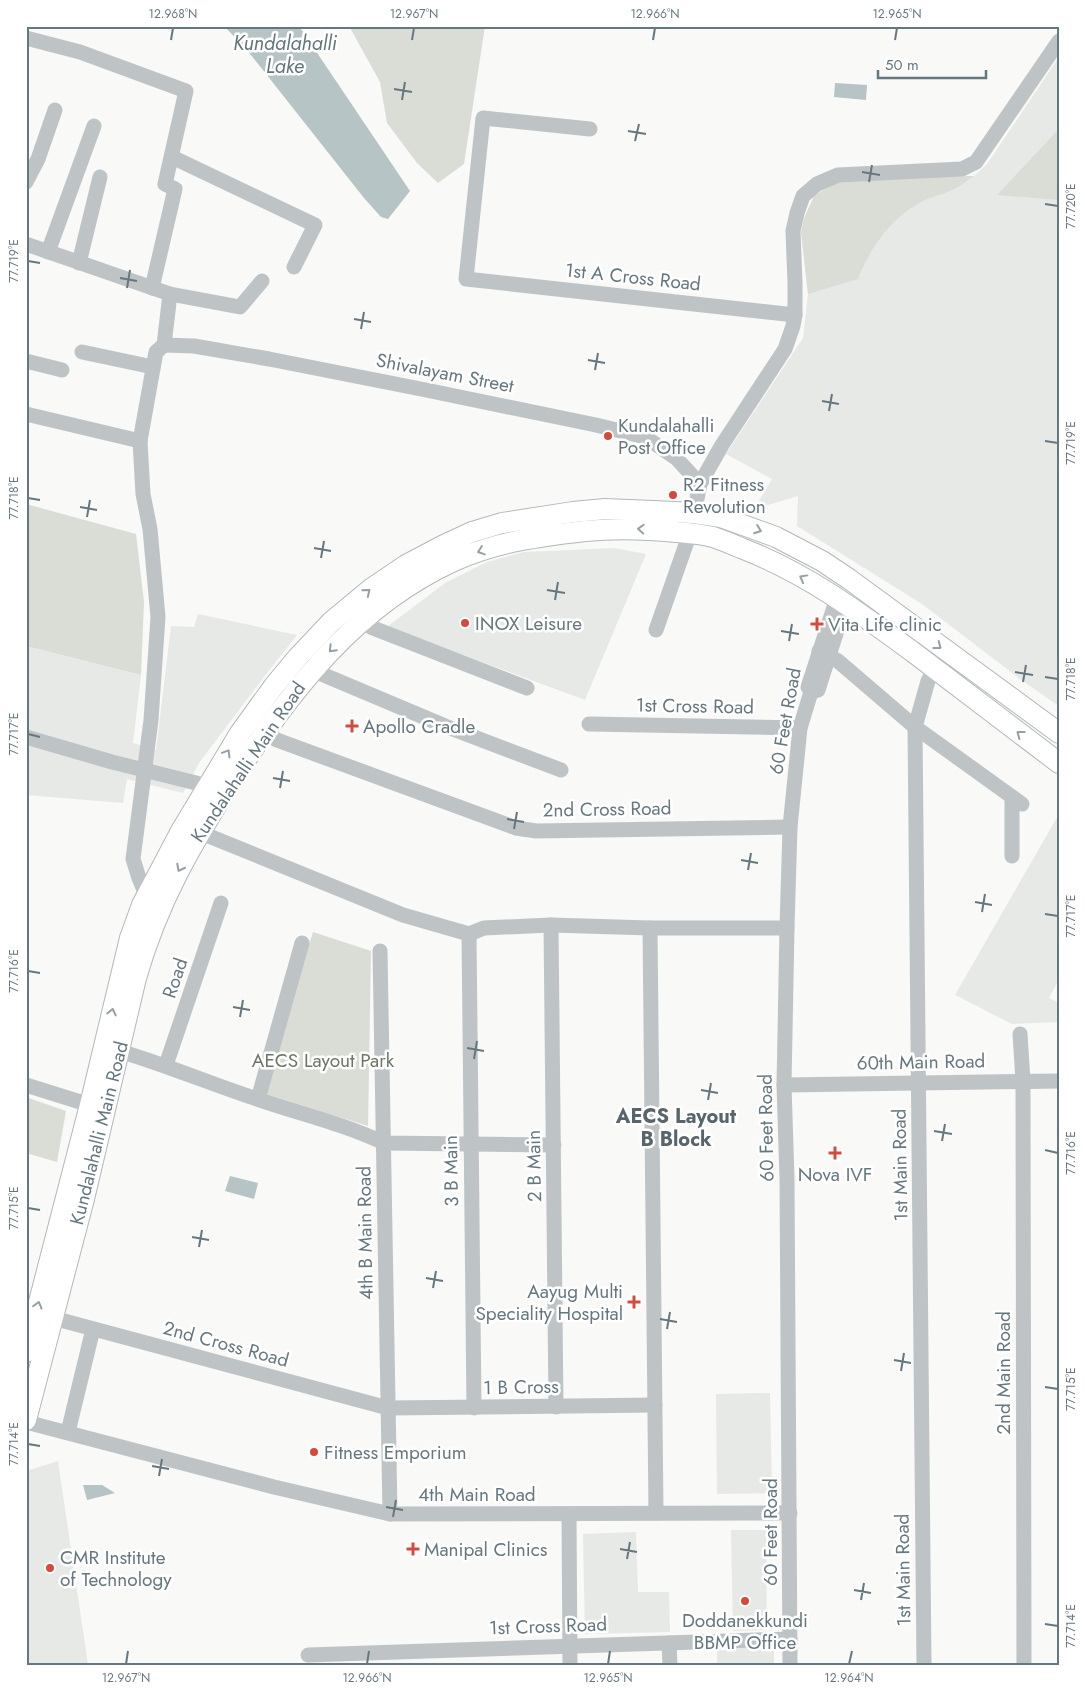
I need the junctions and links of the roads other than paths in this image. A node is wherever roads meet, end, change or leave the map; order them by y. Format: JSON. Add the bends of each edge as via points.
{"nodes":[{"id":1,"x":26,"y":38,"type":"edge"},
{"id":2,"x":1059,"y":42,"type":"edge"},
{"id":3,"x":55,"y":110,"type":"dead end"},
{"id":4,"x":94,"y":126,"type":"dead end"},
{"id":5,"x":590,"y":129,"type":"dead end"},
{"id":6,"x":172,"y":157,"type":"junction"},
{"id":7,"x":100,"y":177,"type":"dead end"},
{"id":8,"x":26,"y":182,"type":"edge"},
{"id":9,"x":26,"y":244,"type":"edge"},
{"id":10,"x":48,"y":252,"type":"junction"},
{"id":11,"x":79,"y":263,"type":"junction"},
{"id":12,"x":294,"y":267,"type":"dead end"},
{"id":13,"x":262,"y":280,"type":"dead end"},
{"id":14,"x":152,"y":288,"type":"junction"},
{"id":15,"x":170,"y":294,"type":"junction"},
{"id":16,"x":795,"y":315,"type":"junction"},
{"id":17,"x":164,"y":345,"type":"junction"},
{"id":18,"x":82,"y":352,"type":"dead end"},
{"id":19,"x":26,"y":361,"type":"edge"},
{"id":20,"x":153,"y":367,"type":"junction"},
{"id":21,"x":62,"y":370,"type":"dead end"},
{"id":22,"x":26,"y":414,"type":"edge"},
{"id":23,"x":140,"y":441,"type":"junction"},
{"id":24,"x":700,"y":484,"type":"junction"},
{"id":25,"x":694,"y":513,"type":"junction"},
{"id":26,"x":690,"y":534,"type":"junction"},
{"id":27,"x":842,"y":601,"type":"junction"},
{"id":28,"x":361,"y":622,"type":"junction"},
{"id":29,"x":656,"y":630,"type":"dead end"},
{"id":30,"x":824,"y":653,"type":"junction"},
{"id":31,"x":935,"y":669,"type":"junction"},
{"id":32,"x":312,"y":670,"type":"junction"},
{"id":33,"x":527,"y":688,"type":"dead end"},
{"id":34,"x":589,"y":724,"type":"dead end"},
{"id":35,"x":915,"y":727,"type":"junction"},
{"id":36,"x":800,"y":728,"type":"junction"},
{"id":37,"x":264,"y":732,"type":"junction"},
{"id":38,"x":1059,"y":734,"type":"edge"},
{"id":39,"x":26,"y":737,"type":"edge"},
{"id":40,"x":1059,"y":763,"type":"edge"},
{"id":41,"x":144,"y":769,"type":"junction"},
{"id":42,"x":561,"y":770,"type":"dead end"},
{"id":43,"x":208,"y":786,"type":"junction"},
{"id":44,"x":790,"y":827,"type":"junction"},
{"id":45,"x":199,"y":832,"type":"junction"},
{"id":46,"x":1012,"y":856,"type":"dead end"},
{"id":47,"x":154,"y":898,"type":"junction"},
{"id":48,"x":221,"y":904,"type":"dead end"},
{"id":49,"x":551,"y":925,"type":"junction"},
{"id":50,"x":650,"y":928,"type":"junction"},
{"id":51,"x":787,"y":928,"type":"junction"},
{"id":52,"x":469,"y":934,"type":"junction"},
{"id":53,"x":302,"y":943,"type":"dead end"},
{"id":54,"x":380,"y":951,"type":"dead end"},
{"id":55,"x":1020,"y":1034,"type":"dead end"},
{"id":56,"x":119,"y":1051,"type":"junction"},
{"id":57,"x":166,"y":1066,"type":"junction"},
{"id":58,"x":1059,"y":1080,"type":"edge"},
{"id":59,"x":1023,"y":1081,"type":"junction"},
{"id":60,"x":919,"y":1082,"type":"junction"},
{"id":61,"x":26,"y":1085,"type":"edge"},
{"id":62,"x":784,"y":1085,"type":"junction"},
{"id":63,"x":258,"y":1100,"type":"junction"},
{"id":64,"x":90,"y":1105,"type":"junction"},
{"id":65,"x":384,"y":1143,"type":"junction"},
{"id":66,"x":470,"y":1145,"type":"junction"},
{"id":67,"x":554,"y":1145,"type":"junction"},
{"id":68,"x":53,"y":1318,"type":"junction"},
{"id":69,"x":93,"y":1330,"type":"junction"},
{"id":70,"x":26,"y":1352,"type":"edge"},
{"id":71,"x":655,"y":1405,"type":"junction"},
{"id":72,"x":556,"y":1407,"type":"junction"},
{"id":73,"x":388,"y":1408,"type":"junction"},
{"id":74,"x":474,"y":1408,"type":"junction"},
{"id":75,"x":26,"y":1421,"type":"edge"},
{"id":76,"x":68,"y":1432,"type":"junction"},
{"id":77,"x":656,"y":1513,"type":"junction"},
{"id":78,"x":790,"y":1513,"type":"junction"},
{"id":79,"x":390,"y":1514,"type":"junction"},
{"id":80,"x":570,"y":1514,"type":"junction"},
{"id":81,"x":790,"y":1639,"type":"junction"},
{"id":82,"x":669,"y":1642,"type":"junction"},
{"id":83,"x":570,"y":1646,"type":"junction"},
{"id":84,"x":308,"y":1655,"type":"dead end"},
{"id":85,"x":570,"y":1665,"type":"edge"},
{"id":86,"x":670,"y":1665,"type":"edge"},
{"id":87,"x":790,"y":1665,"type":"edge"},
{"id":88,"x":924,"y":1665,"type":"edge"},
{"id":89,"x":1024,"y":1665,"type":"edge"}],
"edges":[{"from":1,"to":6,"type":"street","via":[[80,52],[186,91]]},
{"from":2,"to":16,"type":"street","via":[[976,162],[962,169],[838,175],[817,184],[802,196],[793,231]]},
{"from":3,"to":8,"type":"street","via":[[38,159]]},
{"from":4,"to":10,"type":"street"},
{"from":5,"to":16,"type":"street","name":"1st A Cross Road","via":[[483,118],[466,279]]},
{"from":6,"to":12,"type":"street","via":[[315,225]]},
{"from":6,"to":14,"type":"street","via":[[165,184],[175,189]]},
{"from":7,"to":11,"type":"street"},
{"from":9,"to":10,"type":"street"},
{"from":10,"to":11,"type":"street"},
{"from":11,"to":14,"type":"street"},
{"from":13,"to":15,"type":"street","via":[[240,307]]},
{"from":14,"to":15,"type":"street"},
{"from":15,"to":17,"type":"street"},
{"from":16,"to":24,"type":"street","via":[[785,349]]},
{"from":17,"to":20,"type":"street","via":[[156,352]]},
{"from":17,"to":24,"type":"street","name":"Shivalayam Street","via":[[194,346],[288,363],[645,437],[676,458]]},
{"from":18,"to":20,"type":"street"},
{"from":19,"to":21,"type":"street"},
{"from":20,"to":23,"type":"street"},
{"from":22,"to":23,"type":"street"},
{"from":23,"to":41,"type":"street","via":[[158,616],[151,720]]},
{"from":24,"to":25,"type":"street"},
{"from":25,"to":26,"type":"street"},
{"from":25,"to":38,"type":"main road","name":"Kundalahalli Main Road","one_way":true,"via":[[721,517],[776,537],[822,561]]},
{"from":43,"to":25,"type":"main road","name":"Kundalahalli Main Road","one_way":true,"via":[[240,733],[298,657],[338,616],[372,588],[444,544],[472,532],[536,516],[605,509]]},
{"from":27,"to":26,"type":"main road","name":"Kundalahalli Main Road","one_way":true,"via":[[774,562],[712,537]]},
{"from":26,"to":28,"type":"main road","name":"Kundalahalli Main Road","one_way":true,"via":[[638,528],[540,536],[508,542],[453,561],[425,576]]},
{"from":26,"to":29,"type":"street"},
{"from":27,"to":30,"type":"street","name":"60 Feet Road","via":[[841,618]]},
{"from":27,"to":31,"type":"main road","name":"Kundalahalli Main Road"},
{"from":28,"to":32,"type":"main road","name":"Kundalahalli Main Road","one_way":true},
{"from":28,"to":33,"type":"street"},
{"from":30,"to":35,"type":"street"},
{"from":30,"to":36,"type":"street","name":"60 Feet Road","via":[[808,687],[811,692]]},
{"from":31,"to":35,"type":"street","name":"1st Main Road","via":[[928,681]]},
{"from":40,"to":31,"type":"main road","name":"Kundalahalli Main Road","one_way":true},
{"from":32,"to":37,"type":"main road","name":"Kundalahalli Main Road"},
{"from":32,"to":42,"type":"street"},
{"from":34,"to":36,"type":"street","name":"1st Cross Road"},
{"from":35,"to":46,"type":"street","via":[[1017,801]]},
{"from":35,"to":60,"type":"street","name":"1st Main Road"},
{"from":36,"to":44,"type":"street","name":"60 Feet Road"},
{"from":37,"to":44,"type":"street","name":"2nd Cross Road","via":[[277,740],[516,828],[536,831]]},
{"from":37,"to":45,"type":"main road","name":"Kundalahalli Main Road"},
{"from":39,"to":41,"type":"street"},
{"from":41,"to":43,"type":"street"},
{"from":41,"to":47,"type":"street","via":[[133,859],[139,878]]},
{"from":43,"to":47,"type":"main road","name":"Kundalahalli Main Road"},
{"from":44,"to":51,"type":"street","name":"60 Feet Road"},
{"from":45,"to":47,"type":"main road","name":"Kundalahalli Main Road","one_way":true},
{"from":45,"to":52,"type":"street","via":[[403,915]]},
{"from":47,"to":56,"type":"main road","name":"Kundalahalli Main Road"},
{"from":64,"to":47,"type":"main road","name":"Kundalahalli Main Road","one_way":true,"via":[[130,938]]},
{"from":48,"to":57,"type":"street","name":"Road"},
{"from":49,"to":50,"type":"street"},
{"from":49,"to":52,"type":"street","via":[[484,928]]},
{"from":49,"to":67,"type":"street","name":"2 B Main"},
{"from":50,"to":51,"type":"street"},
{"from":50,"to":71,"type":"street"},
{"from":51,"to":62,"type":"street","name":"60 Feet Road"},
{"from":52,"to":66,"type":"street","name":"3 B Main"},
{"from":53,"to":63,"type":"street"},
{"from":54,"to":65,"type":"street","name":"4th B Main Road"},
{"from":55,"to":59,"type":"street","name":"2nd Main Road"},
{"from":56,"to":57,"type":"street"},
{"from":56,"to":68,"type":"main road","name":"Kundalahalli Main Road"},
{"from":57,"to":63,"type":"street"},
{"from":58,"to":59,"type":"street","name":"60th Main Road"},
{"from":59,"to":60,"type":"street","name":"60th Main Road"},
{"from":59,"to":89,"type":"street","name":"2nd Main Road"},
{"from":60,"to":62,"type":"street","name":"60th Main Road"},
{"from":60,"to":88,"type":"street","name":"1st Main Road"},
{"from":61,"to":64,"type":"street"},
{"from":62,"to":78,"type":"street","name":"60 Feet Road"},
{"from":63,"to":65,"type":"street"},
{"from":70,"to":64,"type":"main road","name":"Kundalahalli Main Road","one_way":true},
{"from":65,"to":66,"type":"street"},
{"from":65,"to":73,"type":"street","name":"4th B Main Road"},
{"from":66,"to":67,"type":"street"},
{"from":66,"to":74,"type":"street","name":"3 B Main"},
{"from":67,"to":72,"type":"street","name":"2 B Main"},
{"from":68,"to":69,"type":"street","name":"2nd Cross Road"},
{"from":68,"to":75,"type":"main road","name":"Kundalahalli Main Road"},
{"from":69,"to":73,"type":"street","name":"2nd Cross Road"},
{"from":69,"to":76,"type":"street"},
{"from":71,"to":72,"type":"street","name":"1 B Cross"},
{"from":71,"to":77,"type":"street"},
{"from":72,"to":74,"type":"street","name":"1 B Cross"},
{"from":73,"to":74,"type":"street","name":"1 B Cross"},
{"from":73,"to":79,"type":"street","name":"4th B Main Road"},
{"from":75,"to":76,"type":"street","name":"4th Main Road"},
{"from":76,"to":79,"type":"street","name":"4th Main Road"},
{"from":77,"to":78,"type":"street","name":"4th Main Road"},
{"from":77,"to":80,"type":"street","name":"4th Main Road"},
{"from":78,"to":81,"type":"street","name":"60 Feet Road"},
{"from":79,"to":80,"type":"street","name":"4th Main Road"},
{"from":80,"to":83,"type":"street"},
{"from":81,"to":82,"type":"street","name":"1st Cross Road"},
{"from":81,"to":87,"type":"street","name":"60 Feet Road"},
{"from":82,"to":83,"type":"street","name":"1st Cross Road"},
{"from":82,"to":86,"type":"street"},
{"from":83,"to":84,"type":"street","name":"1st Cross Road"},
{"from":83,"to":85,"type":"street"}]}
